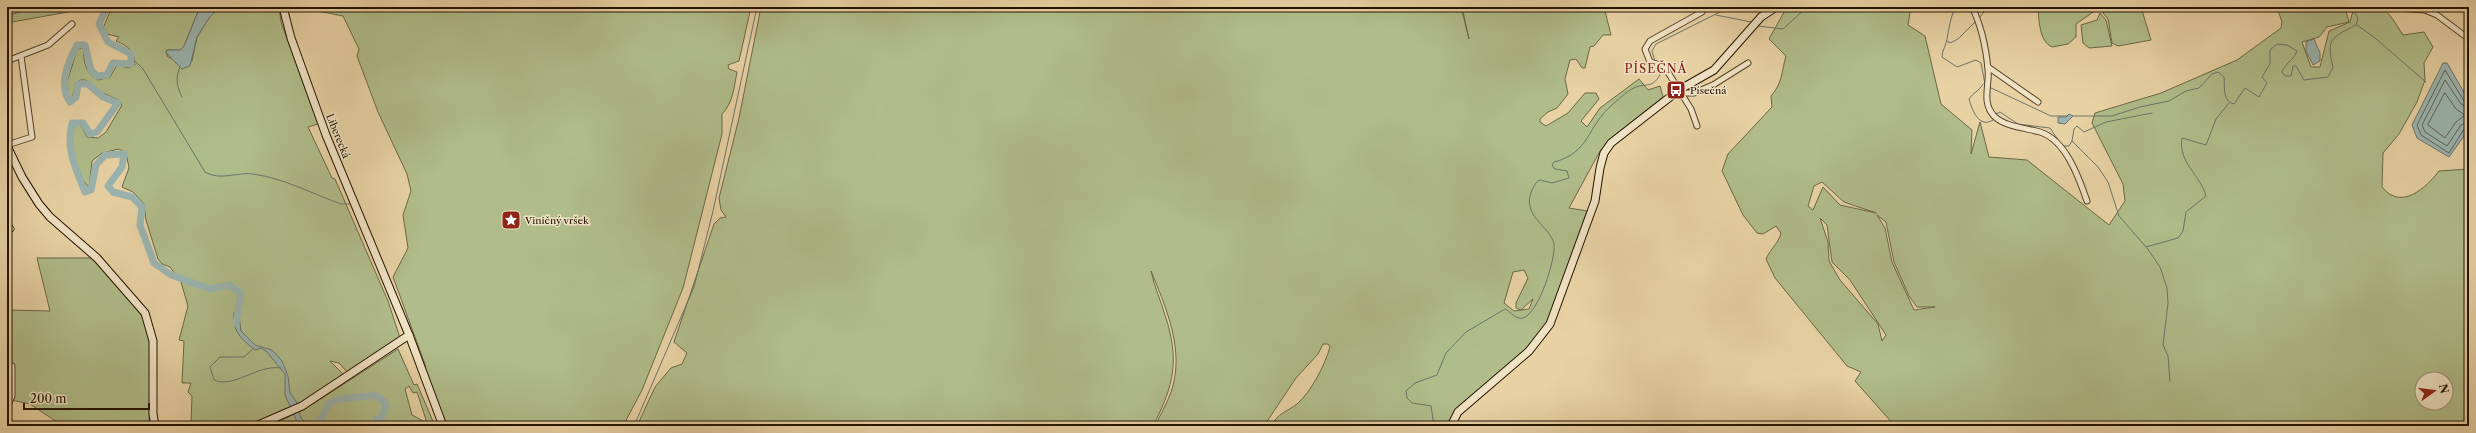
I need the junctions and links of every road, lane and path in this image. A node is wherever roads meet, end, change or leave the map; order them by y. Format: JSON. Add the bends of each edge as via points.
{"nodes":[{"id":1,"x":282,"y":7,"type":"edge"},
{"id":2,"x":1776,"y":7,"type":"edge"},
{"id":3,"x":1972,"y":7,"type":"edge"},
{"id":4,"x":2384,"y":7,"type":"edge"},
{"id":5,"x":1702,"y":12,"type":"dead end"},
{"id":6,"x":72,"y":24,"type":"dead end"},
{"id":7,"x":2469,"y":39,"type":"edge"},
{"id":8,"x":21,"y":56,"type":"junction"},
{"id":9,"x":7,"y":61,"type":"edge"},
{"id":10,"x":1748,"y":63,"type":"dead end"},
{"id":11,"x":1988,"y":67,"type":"junction"},
{"id":12,"x":1679,"y":90,"type":"junction"},
{"id":13,"x":2038,"y":102,"type":"dead end"},
{"id":14,"x":1697,"y":126,"type":"dead end"},
{"id":15,"x":7,"y":145,"type":"edge"},
{"id":16,"x":2087,"y":200,"type":"dead end"},
{"id":17,"x":7,"y":222,"type":"edge"},
{"id":18,"x":11,"y":229,"type":"dead end"},
{"id":19,"x":409,"y":335,"type":"junction"},
{"id":20,"x":12,"y":366,"type":"dead end"},
{"id":21,"x":7,"y":407,"type":"edge"},
{"id":22,"x":155,"y":426,"type":"edge"},
{"id":23,"x":256,"y":426,"type":"edge"},
{"id":24,"x":443,"y":426,"type":"edge"},
{"id":25,"x":1451,"y":426,"type":"edge"}],
"edges":[{"from":1,"to":19,"type":"street","name":"Liberecká","via":[[326,135]]},
{"from":2,"to":12,"type":"street","via":[[1761,16],[1714,70]]},
{"from":3,"to":11,"type":"street","via":[[1979,22]]},
{"from":4,"to":7,"type":"street","via":[[2425,10],[2437,15]]},
{"from":5,"to":12,"type":"street","via":[[1650,41],[1645,49],[1650,62],[1664,66]]},
{"from":6,"to":8,"type":"street","via":[[48,45]]},
{"from":8,"to":9,"type":"street"},
{"from":8,"to":15,"type":"street","via":[[32,137]]},
{"from":10,"to":12,"type":"street","via":[[1704,89],[1685,93]]},
{"from":11,"to":13,"type":"street"},
{"from":11,"to":16,"type":"street","via":[[1987,102],[1994,116],[2022,129],[2048,136],[2074,166]]},
{"from":12,"to":14,"type":"street","via":[[1691,109]]},
{"from":12,"to":25,"type":"street","via":[[1619,136],[1604,153],[1596,201],[1550,324],[1529,351],[1458,412]]},
{"from":15,"to":22,"type":"street","via":[[22,177],[39,204],[50,217],[98,258],[144,313],[153,341]]},
{"from":17,"to":18,"type":"street"},
{"from":19,"to":23,"type":"street","via":[[302,406]]},
{"from":19,"to":24,"type":"street","name":"Liberecká"},
{"from":20,"to":21,"type":"street","via":[[12,396]]}]}
